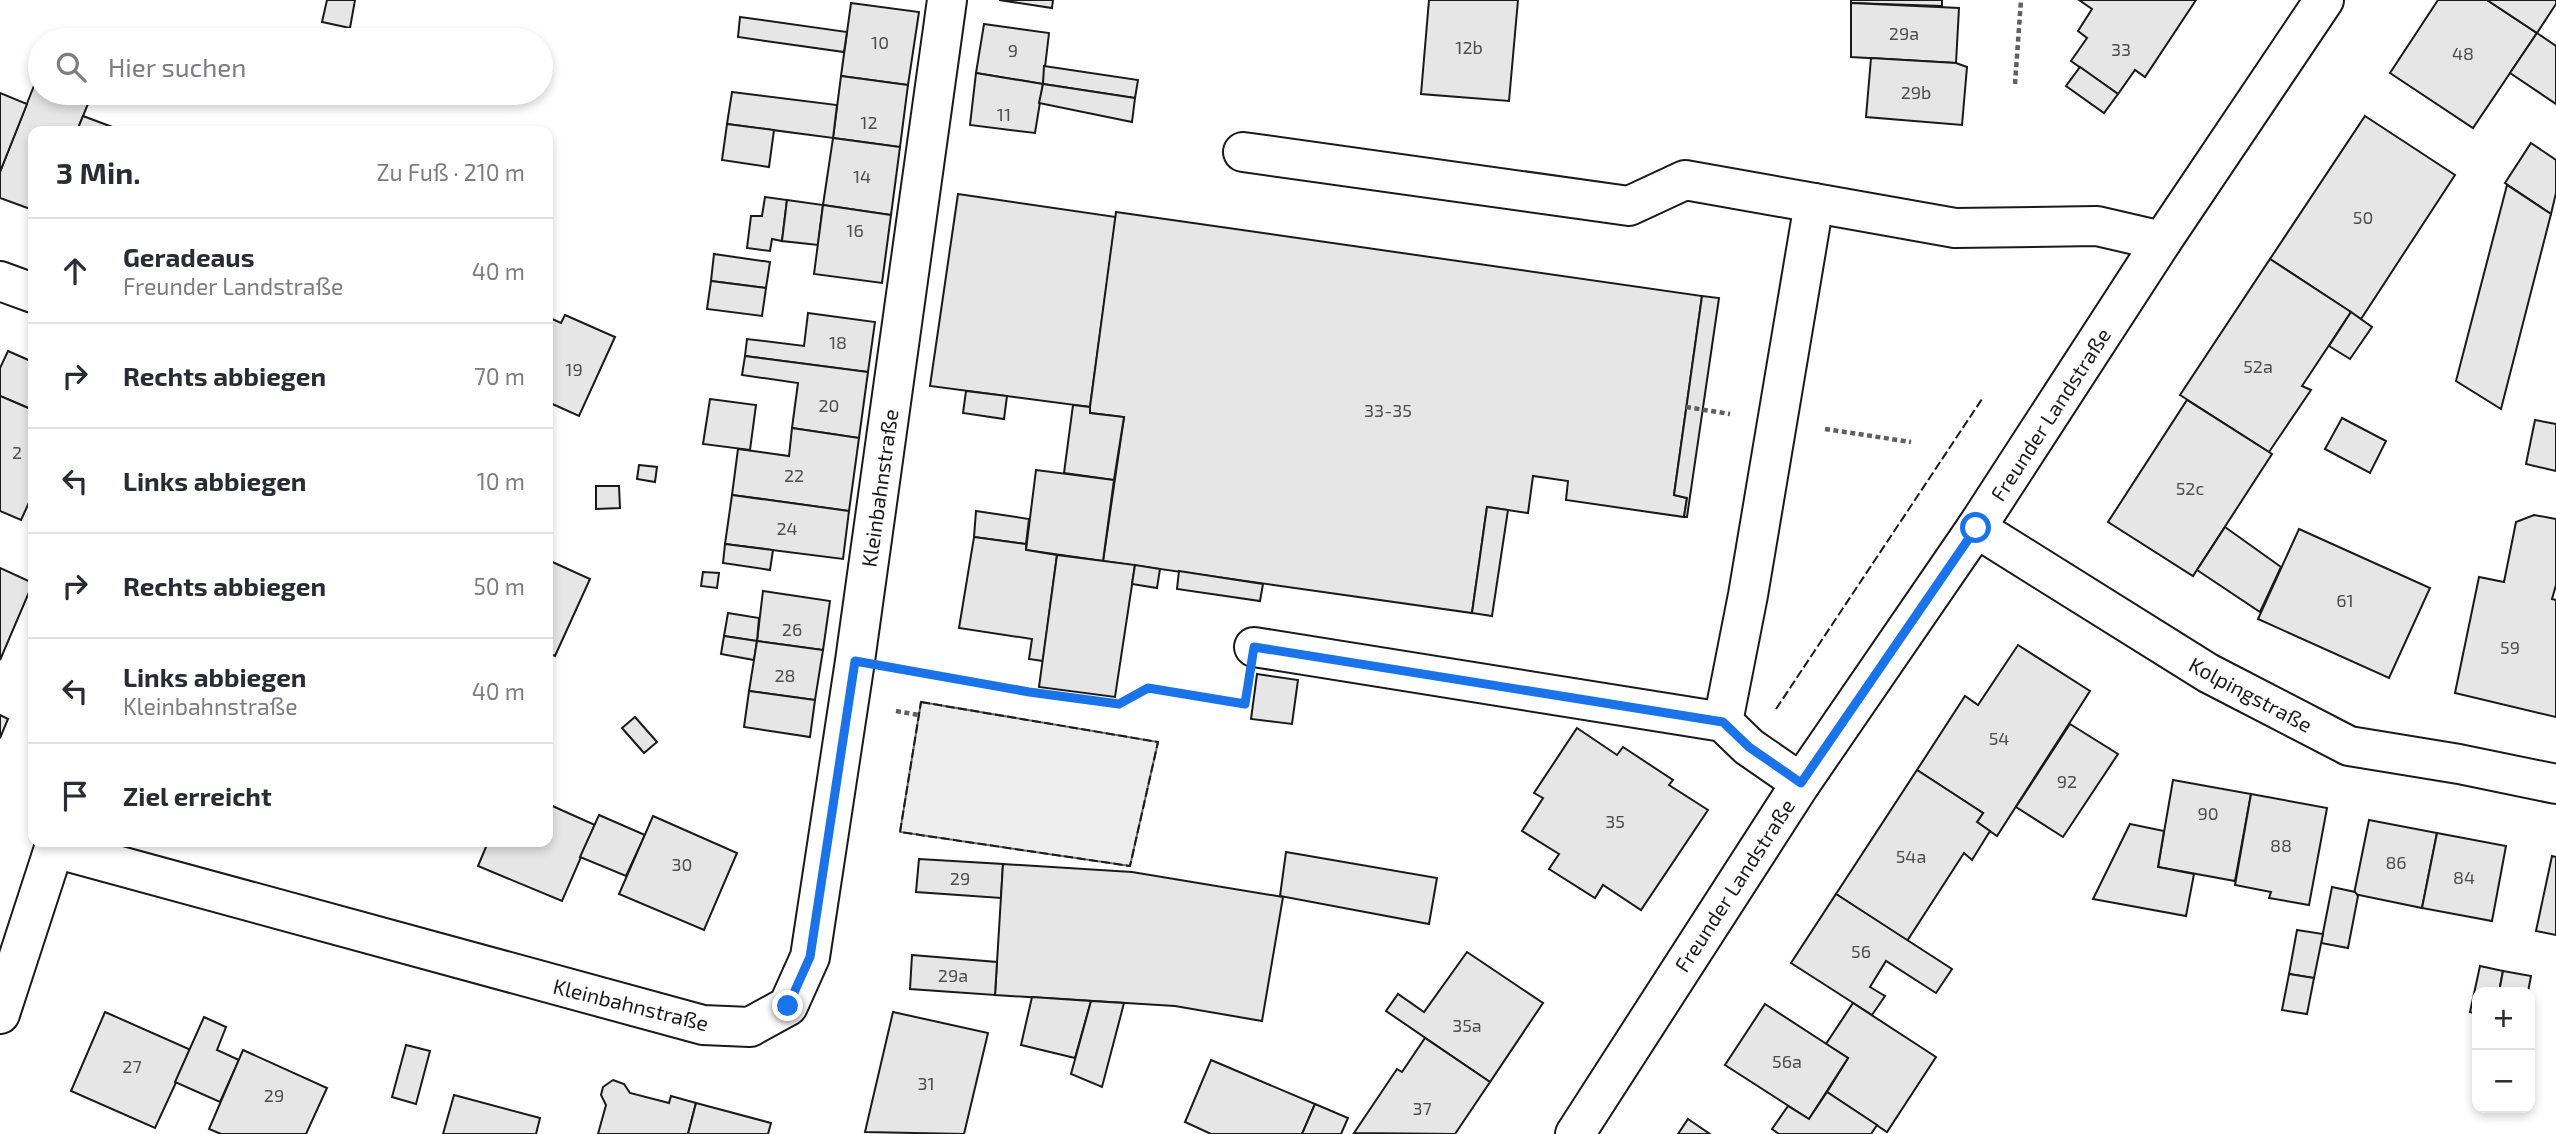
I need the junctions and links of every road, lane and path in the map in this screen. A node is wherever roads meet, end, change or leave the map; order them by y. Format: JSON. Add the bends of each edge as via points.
{"nodes":[{"id":1,"x":947,"y":0,"type":"edge"},
{"id":2,"x":2021,"y":0,"type":"edge"},
{"id":3,"x":2314,"y":3,"type":"edge"},
{"id":4,"x":2015,"y":84,"type":"dead end"},
{"id":5,"x":1243,"y":152,"type":"dead end"},
{"id":6,"x":1814,"y":203,"type":"junction"},
{"id":7,"x":2162,"y":241,"type":"junction"},
{"id":8,"x":0,"y":281,"type":"edge"},
{"id":9,"x":28,"y":291,"type":"edge"},
{"id":10,"x":1976,"y":528,"type":"junction"},
{"id":11,"x":1254,"y":647,"type":"joint"},
{"id":12,"x":855,"y":661,"type":"junction"},
{"id":13,"x":1723,"y":722,"type":"junction"},
{"id":14,"x":1801,"y":783,"type":"junction"},
{"id":15,"x":2556,"y":784,"type":"edge"},
{"id":16,"x":54,"y":847,"type":"edge"},
{"id":17,"x":62,"y":847,"type":"edge"},
{"id":18,"x":0,"y":1014,"type":"edge"},
{"id":19,"x":1575,"y":1134,"type":"edge"}],
"edges":[{"from":1,"to":12,"type":"street","name":"Kleinbahnstraße"},
{"from":2,"to":4,"type":"path"},
{"from":3,"to":7,"type":"street","name":"Freunder Landstraße"},
{"from":5,"to":6,"type":"street","via":[[1629,206],[1685,180]]},
{"from":6,"to":7,"type":"street","via":[[1955,228],[2097,226]]},
{"from":6,"to":13,"type":"street"},
{"from":7,"to":10,"type":"street","name":"Freunder Landstraße"},
{"from":8,"to":9,"type":"street"},
{"from":10,"to":14,"type":"street","name":"Freunder Landstraße"},
{"from":10,"to":15,"type":"street","name":"Kolpingstraße","via":[[2208,673],[2349,746]]},
{"from":11,"to":12,"type":"path","via":[[1245,704],[1148,688],[1119,704]]},
{"from":11,"to":13,"type":"street"},
{"from":12,"to":17,"type":"street","name":"Kleinbahnstraße","via":[[810,957],[788,1006],[750,1027],[703,1025]]},
{"from":13,"to":14,"type":"street","via":[[1749,747]]},
{"from":14,"to":19,"type":"street","name":"Freunder Landstraße"},
{"from":16,"to":18,"type":"street"}]}
